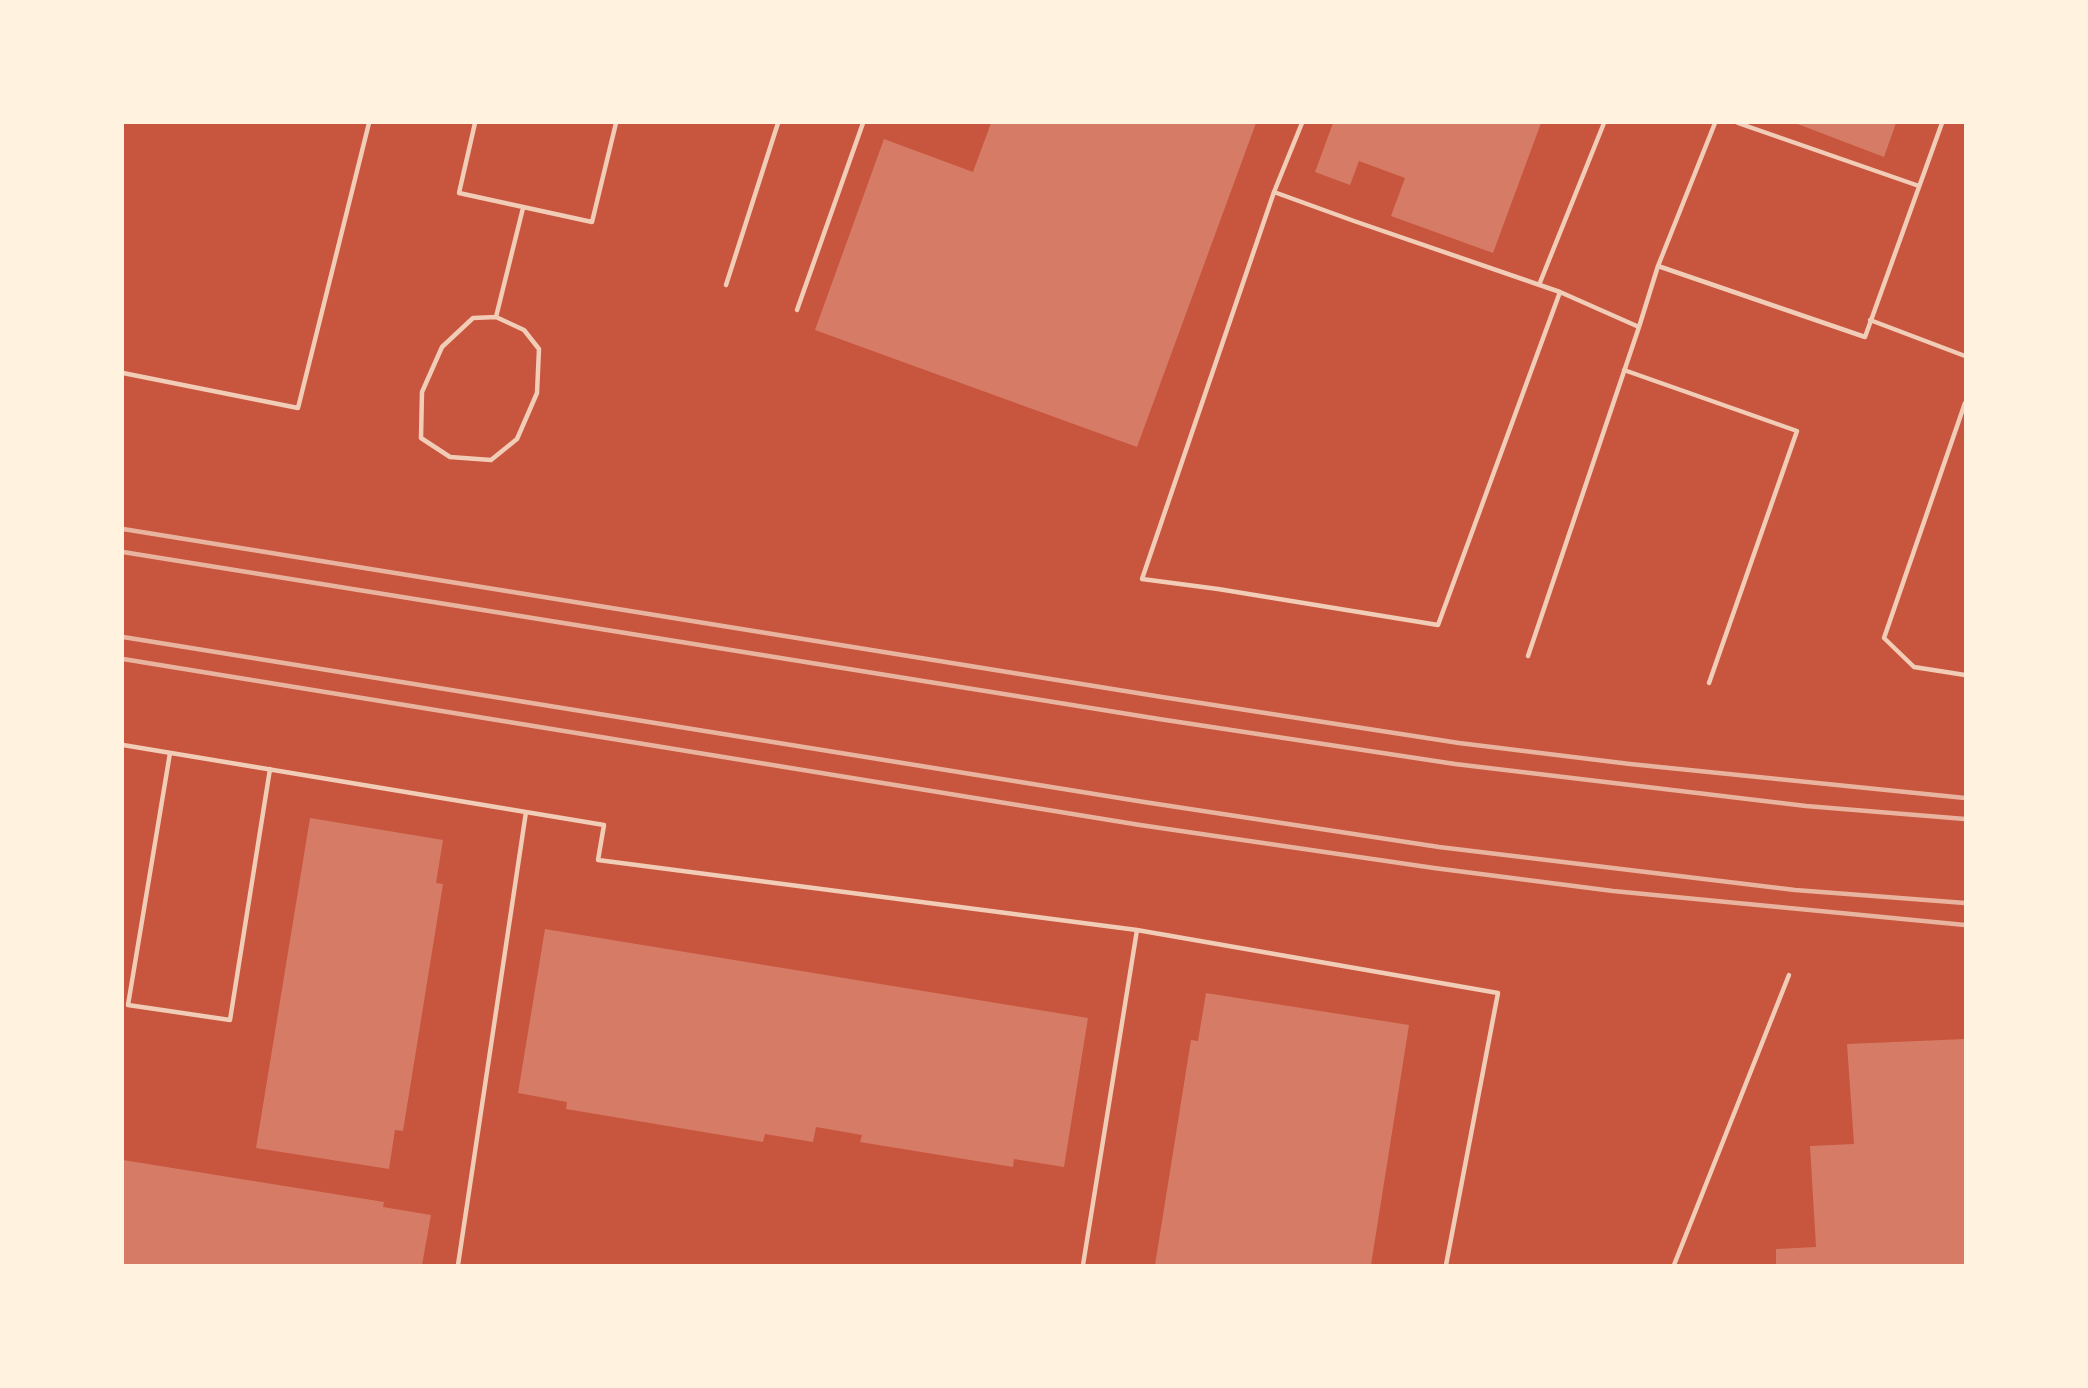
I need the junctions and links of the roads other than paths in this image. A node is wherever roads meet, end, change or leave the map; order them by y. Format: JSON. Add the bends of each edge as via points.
{"nodes":[{"id":1,"x":369,"y":123,"type":"edge"},
{"id":2,"x":475,"y":123,"type":"edge"},
{"id":3,"x":616,"y":123,"type":"edge"},
{"id":4,"x":778,"y":123,"type":"edge"},
{"id":5,"x":863,"y":123,"type":"edge"},
{"id":6,"x":1302,"y":123,"type":"edge"},
{"id":7,"x":1604,"y":123,"type":"edge"},
{"id":8,"x":1715,"y":123,"type":"edge"},
{"id":9,"x":1738,"y":123,"type":"edge"},
{"id":10,"x":1942,"y":123,"type":"edge"},
{"id":11,"x":1919,"y":186,"type":"junction"},
{"id":12,"x":1275,"y":192,"type":"junction"},
{"id":13,"x":523,"y":208,"type":"junction"},
{"id":14,"x":1658,"y":266,"type":"junction"},
{"id":15,"x":726,"y":285,"type":"dead end"},
{"id":16,"x":1539,"y":285,"type":"junction"},
{"id":17,"x":1560,"y":292,"type":"junction"},
{"id":18,"x":797,"y":310,"type":"dead end"},
{"id":19,"x":496,"y":317,"type":"junction"},
{"id":20,"x":1870,"y":320,"type":"junction"},
{"id":21,"x":1639,"y":327,"type":"junction"},
{"id":22,"x":1965,"y":356,"type":"edge"},
{"id":23,"x":1624,"y":370,"type":"junction"},
{"id":24,"x":123,"y":373,"type":"edge"},
{"id":25,"x":1965,"y":403,"type":"edge"},
{"id":26,"x":1528,"y":656,"type":"dead end"},
{"id":27,"x":1965,"y":675,"type":"edge"},
{"id":28,"x":1708,"y":683,"type":"dead end"},
{"id":29,"x":123,"y":745,"type":"edge"},
{"id":30,"x":170,"y":753,"type":"junction"},
{"id":31,"x":270,"y":770,"type":"junction"},
{"id":32,"x":526,"y":812,"type":"junction"},
{"id":33,"x":1137,"y":930,"type":"junction"},
{"id":34,"x":1789,"y":975,"type":"dead end"},
{"id":35,"x":458,"y":1265,"type":"edge"},
{"id":36,"x":1083,"y":1265,"type":"edge"},
{"id":37,"x":1446,"y":1265,"type":"edge"},
{"id":38,"x":1674,"y":1265,"type":"edge"}],
"edges":[{"from":1,"to":24,"type":"lane","via":[[298,408]]},
{"from":2,"to":13,"type":"lane","via":[[459,193]]},
{"from":3,"to":13,"type":"lane","via":[[592,222]]},
{"from":4,"to":15,"type":"lane"},
{"from":5,"to":18,"type":"lane"},
{"from":6,"to":12,"type":"lane"},
{"from":7,"to":16,"type":"lane"},
{"from":8,"to":14,"type":"lane"},
{"from":9,"to":11,"type":"lane"},
{"from":10,"to":11,"type":"lane"},
{"from":11,"to":20,"type":"lane"},
{"from":12,"to":16,"type":"lane"},
{"from":12,"to":17,"type":"lane","via":[[1142,579],[1438,625]]},
{"from":13,"to":19,"type":"lane"},
{"from":14,"to":20,"type":"lane","via":[[1865,337]]},
{"from":14,"to":21,"type":"lane"},
{"from":16,"to":17,"type":"lane"},
{"from":17,"to":21,"type":"lane"},
{"from":19,"to":19,"type":"lane","via":[[473,318],[442,347],[422,393],[421,438],[450,457],[491,460],[517,439],[537,393],[539,349],[524,330]]},
{"from":20,"to":22,"type":"lane"},
{"from":21,"to":23,"type":"lane"},
{"from":23,"to":26,"type":"lane"},
{"from":23,"to":28,"type":"lane","via":[[1797,430]]},
{"from":25,"to":27,"type":"lane","via":[[1884,638],[1914,667]]},
{"from":29,"to":30,"type":"lane"},
{"from":30,"to":31,"type":"lane"},
{"from":30,"to":31,"type":"lane","via":[[128,1005],[230,1020]]},
{"from":31,"to":32,"type":"lane"},
{"from":32,"to":33,"type":"lane","via":[[604,825],[598,860]]},
{"from":32,"to":35,"type":"lane"},
{"from":33,"to":36,"type":"lane"},
{"from":33,"to":37,"type":"lane","via":[[1498,993]]},
{"from":34,"to":38,"type":"lane"}]}
